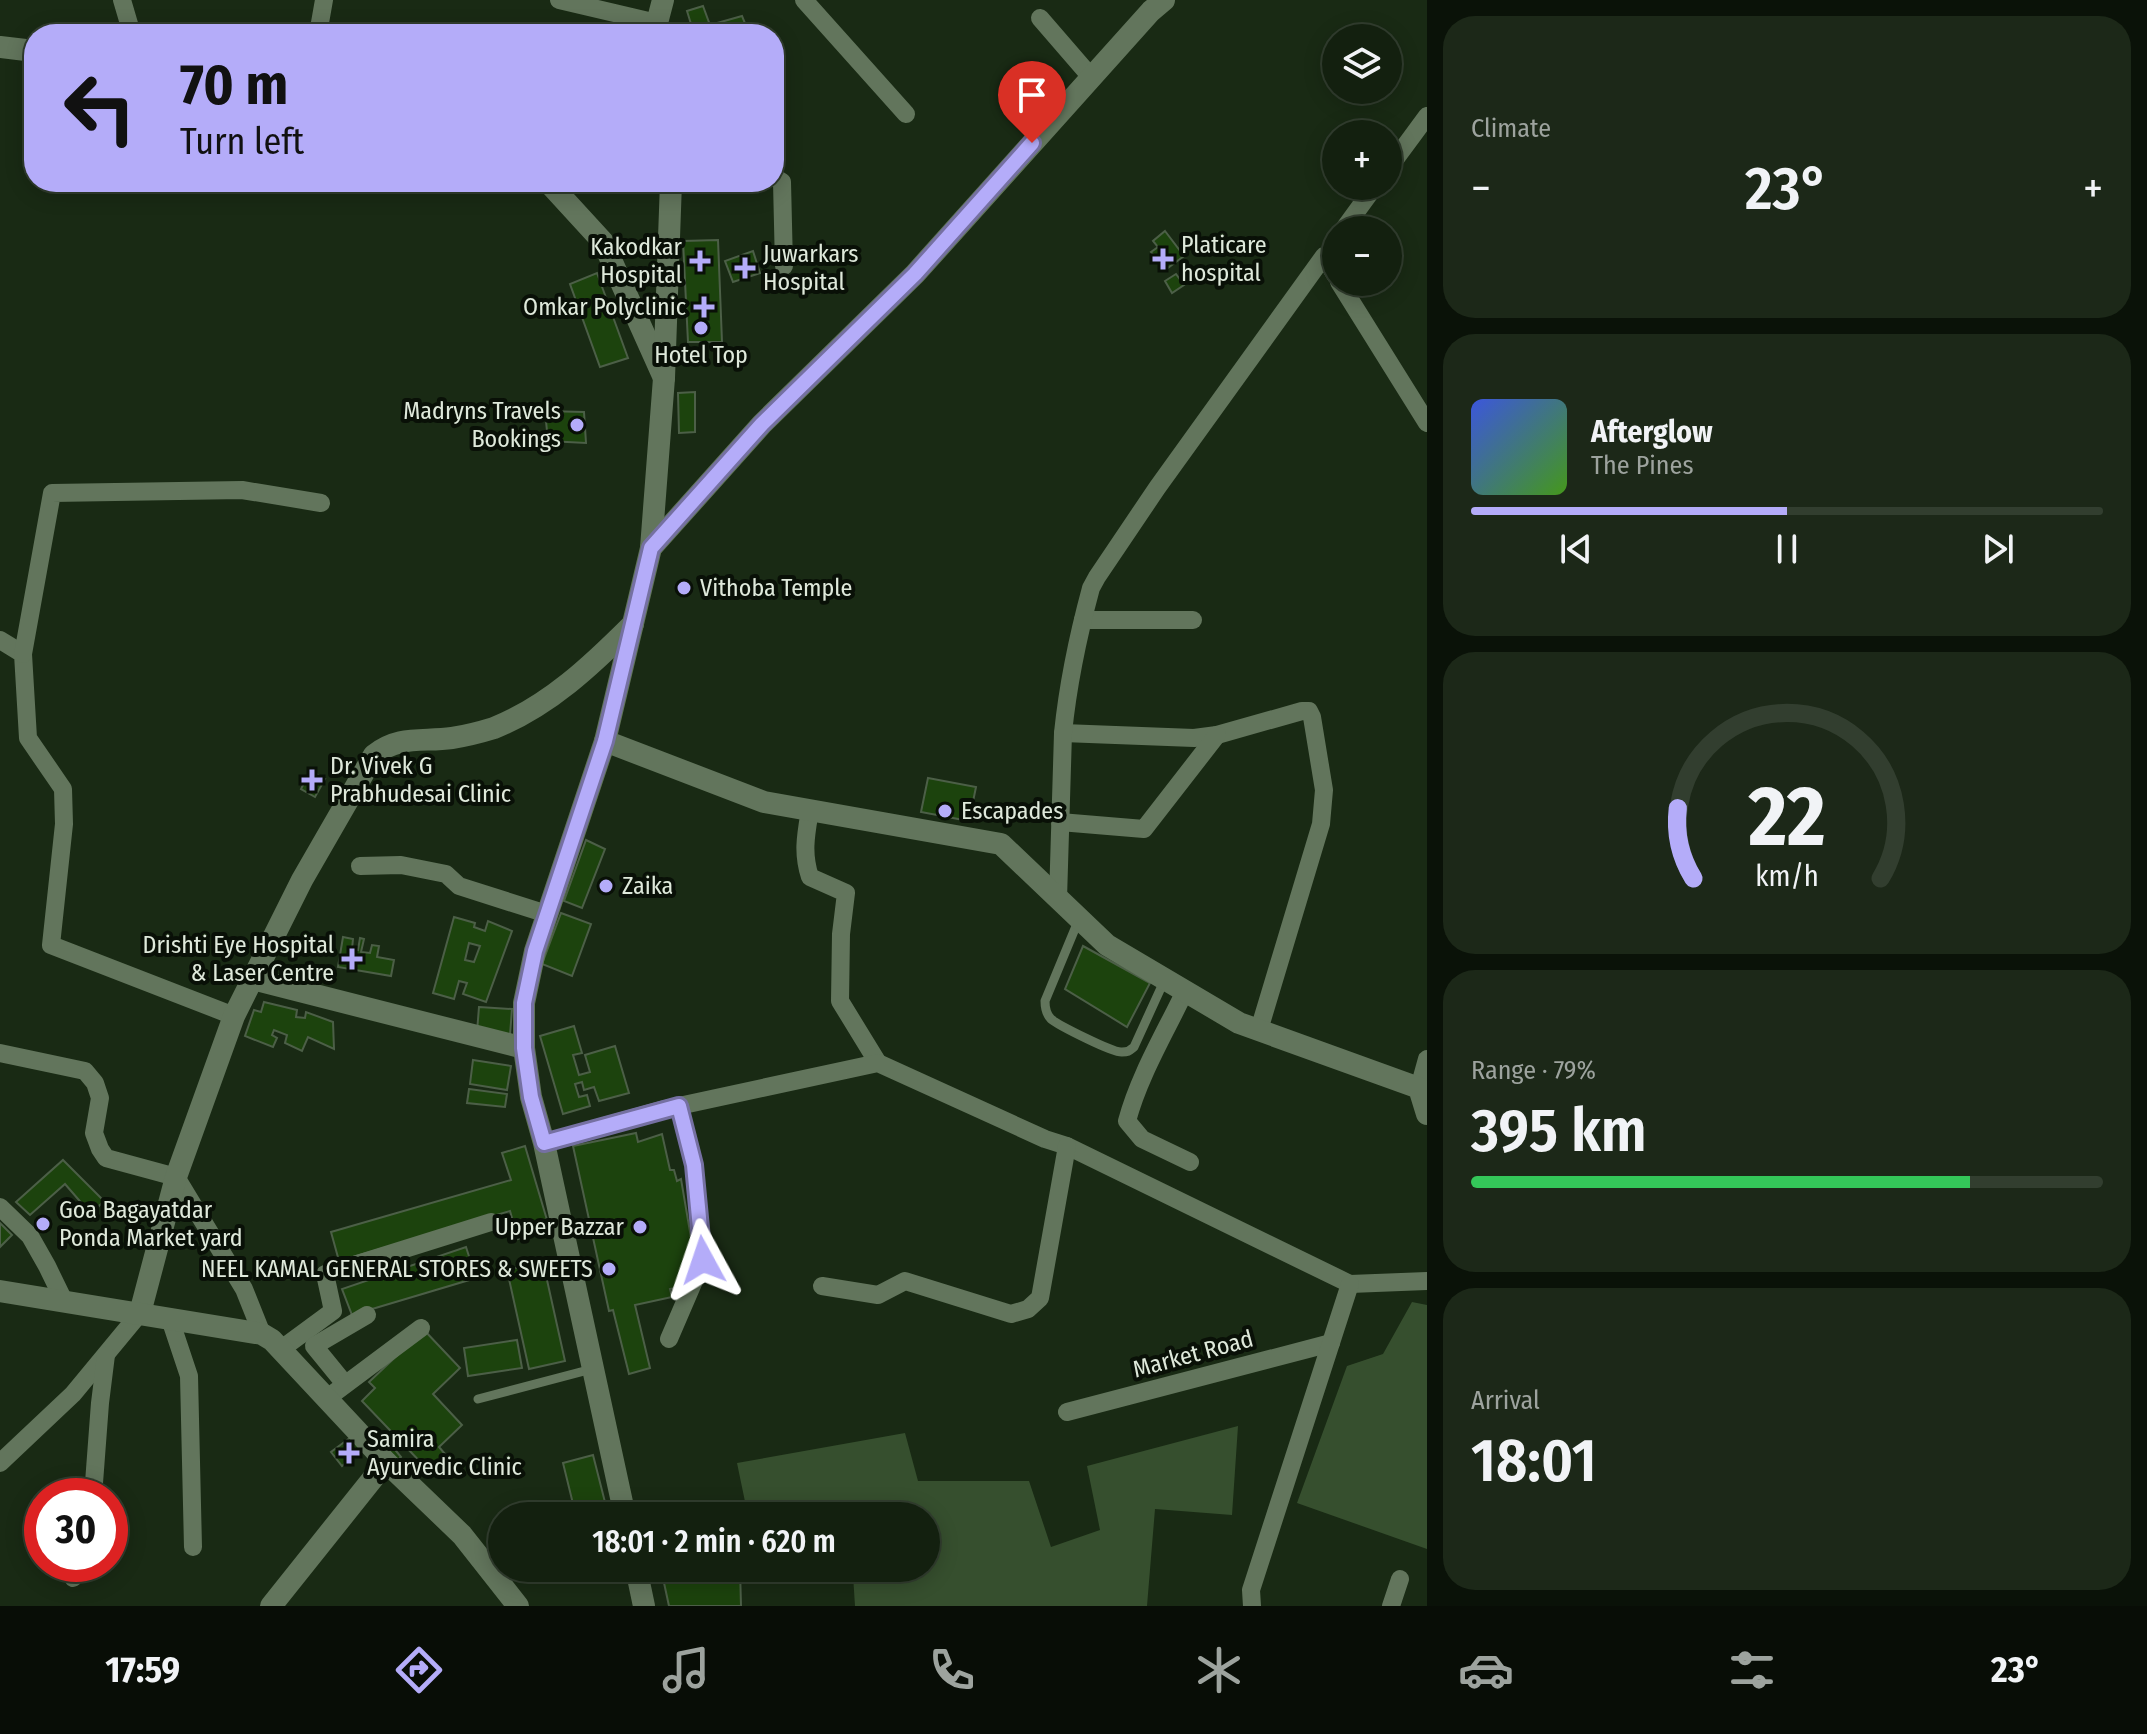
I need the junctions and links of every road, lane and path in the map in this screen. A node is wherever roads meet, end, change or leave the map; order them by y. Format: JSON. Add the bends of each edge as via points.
{"nodes":[{"id":1,"x":122,"y":0,"type":"edge"},
{"id":2,"x":324,"y":0,"type":"edge"},
{"id":3,"x":559,"y":0,"type":"edge"},
{"id":4,"x":663,"y":0,"type":"edge"},
{"id":5,"x":804,"y":0,"type":"edge"},
{"id":6,"x":1164,"y":0,"type":"edge"},
{"id":7,"x":1040,"y":18,"type":"dead end"},
{"id":8,"x":129,"y":24,"type":"edge"},
{"id":9,"x":320,"y":24,"type":"edge"},
{"id":10,"x":640,"y":24,"type":"edge"},
{"id":11,"x":658,"y":24,"type":"edge"},
{"id":12,"x":0,"y":47,"type":"edge"},
{"id":13,"x":24,"y":50,"type":"edge"},
{"id":14,"x":1091,"y":77,"type":"junction"},
{"id":15,"x":906,"y":114,"type":"dead end"},
{"id":16,"x":1427,"y":116,"type":"edge"},
{"id":17,"x":1402,"y":150,"type":"edge"},
{"id":18,"x":557,"y":192,"type":"edge"},
{"id":19,"x":672,"y":192,"type":"edge"},
{"id":20,"x":782,"y":192,"type":"edge"},
{"id":21,"x":1322,"y":259,"type":"edge"},
{"id":22,"x":784,"y":266,"type":"dead end"},
{"id":23,"x":1348,"y":296,"type":"edge"},
{"id":24,"x":664,"y":378,"type":"junction"},
{"id":25,"x":1427,"y":423,"type":"edge"},
{"id":26,"x":321,"y":503,"type":"dead end"},
{"id":27,"x":651,"y":548,"type":"junction"},
{"id":28,"x":1083,"y":620,"type":"junction"},
{"id":29,"x":1193,"y":620,"type":"dead end"},
{"id":30,"x":633,"y":624,"type":"junction"},
{"id":31,"x":0,"y":640,"type":"edge"},
{"id":32,"x":23,"y":654,"type":"junction"},
{"id":33,"x":1063,"y":733,"type":"junction"},
{"id":34,"x":1217,"y":735,"type":"junction"},
{"id":35,"x":605,"y":741,"type":"junction"},
{"id":36,"x":810,"y":810,"type":"junction"},
{"id":37,"x":1060,"y":822,"type":"junction"},
{"id":38,"x":360,"y":866,"type":"dead end"},
{"id":39,"x":1058,"y":899,"type":"junction"},
{"id":40,"x":547,"y":914,"type":"junction"},
{"id":41,"x":1079,"y":919,"type":"junction"},
{"id":42,"x":252,"y":979,"type":"junction"},
{"id":43,"x":1165,"y":979,"type":"junction"},
{"id":44,"x":1185,"y":991,"type":"junction"},
{"id":45,"x":234,"y":1016,"type":"junction"},
{"id":46,"x":1259,"y":1030,"type":"junction"},
{"id":47,"x":524,"y":1048,"type":"junction"},
{"id":48,"x":0,"y":1053,"type":"edge"},
{"id":49,"x":1427,"y":1059,"type":"edge"},
{"id":50,"x":878,"y":1063,"type":"junction"},
{"id":51,"x":1419,"y":1088,"type":"junction"},
{"id":52,"x":679,"y":1106,"type":"junction"},
{"id":53,"x":1427,"y":1114,"type":"edge"},
{"id":54,"x":544,"y":1143,"type":"junction"},
{"id":55,"x":1067,"y":1146,"type":"junction"},
{"id":56,"x":1190,"y":1162,"type":"dead end"},
{"id":57,"x":176,"y":1177,"type":"junction"},
{"id":58,"x":0,"y":1207,"type":"edge"},
{"id":59,"x":491,"y":1222,"type":"dead end"},
{"id":60,"x":1427,"y":1281,"type":"edge"},
{"id":61,"x":1350,"y":1284,"type":"junction"},
{"id":62,"x":822,"y":1286,"type":"dead end"},
{"id":63,"x":0,"y":1291,"type":"edge"},
{"id":64,"x":64,"y":1301,"type":"junction"},
{"id":65,"x":140,"y":1313,"type":"junction"},
{"id":66,"x":367,"y":1315,"type":"dead end"},
{"id":67,"x":170,"y":1319,"type":"junction"},
{"id":68,"x":421,"y":1328,"type":"dead end"},
{"id":69,"x":262,"y":1334,"type":"junction"},
{"id":70,"x":669,"y":1339,"type":"dead end"},
{"id":71,"x":1331,"y":1343,"type":"junction"},
{"id":72,"x":280,"y":1350,"type":"junction"},
{"id":73,"x":106,"y":1354,"type":"junction"},
{"id":74,"x":592,"y":1369,"type":"junction"},
{"id":75,"x":345,"y":1384,"type":"junction"},
{"id":76,"x":326,"y":1399,"type":"junction"},
{"id":77,"x":478,"y":1399,"type":"dead end"},
{"id":78,"x":1067,"y":1412,"type":"dead end"},
{"id":79,"x":386,"y":1462,"type":"junction"},
{"id":80,"x":0,"y":1463,"type":"edge"},
{"id":81,"x":94,"y":1478,"type":"edge"},
{"id":82,"x":622,"y":1502,"type":"edge"},
{"id":83,"x":193,"y":1547,"type":"dead end"},
{"id":84,"x":1400,"y":1579,"type":"dead end"},
{"id":85,"x":639,"y":1582,"type":"edge"},
{"id":86,"x":271,"y":1606,"type":"edge"},
{"id":87,"x":518,"y":1606,"type":"edge"},
{"id":88,"x":644,"y":1606,"type":"edge"},
{"id":89,"x":1252,"y":1606,"type":"edge"},
{"id":90,"x":1391,"y":1606,"type":"edge"}],
"edges":[{"from":1,"to":8,"type":"street"},
{"from":2,"to":9,"type":"street"},
{"from":3,"to":10,"type":"street"},
{"from":4,"to":11,"type":"street"},
{"from":5,"to":15,"type":"street"},
{"from":6,"to":14,"type":"street"},
{"from":7,"to":14,"type":"street"},
{"from":12,"to":13,"type":"street"},
{"from":14,"to":27,"type":"street","via":[[915,274],[762,424]]},
{"from":16,"to":17,"type":"street"},
{"from":18,"to":24,"type":"street","via":[[603,242]]},
{"from":19,"to":24,"type":"street"},
{"from":20,"to":22,"type":"street"},
{"from":21,"to":28,"type":"street","via":[[1097,577]]},
{"from":23,"to":25,"type":"street"},
{"from":24,"to":27,"type":"street"},
{"from":26,"to":32,"type":"street","via":[[242,490],[52,493]]},
{"from":27,"to":30,"type":"street"},
{"from":28,"to":29,"type":"street"},
{"from":28,"to":33,"type":"street"},
{"from":30,"to":35,"type":"street"},
{"from":30,"to":42,"type":"street","via":[[593,664],[538,706],[493,728],[453,738],[399,741],[374,755]]},
{"from":31,"to":32,"type":"street"},
{"from":32,"to":45,"type":"street","via":[[28,738],[63,789],[51,945]]},
{"from":33,"to":34,"type":"street"},
{"from":33,"to":37,"type":"street"},
{"from":34,"to":37,"type":"street","via":[[1144,829]]},
{"from":34,"to":46,"type":"street","via":[[1309,711],[1324,790],[1321,824]]},
{"from":35,"to":36,"type":"street","via":[[764,802]]},
{"from":35,"to":40,"type":"street"},
{"from":36,"to":39,"type":"street","via":[[1001,844]]},
{"from":36,"to":50,"type":"street","via":[[804,844],[810,877],[846,893],[840,1001]]},
{"from":37,"to":39,"type":"street"},
{"from":38,"to":40,"type":"street","via":[[401,865],[446,874],[459,886]]},
{"from":39,"to":41,"type":"street"},
{"from":40,"to":47,"type":"street","via":[[524,1003]]},
{"from":41,"to":43,"type":"street","via":[[1107,945]]},
{"from":41,"to":43,"type":"lane","via":[[1045,1001],[1051,1019],[1119,1053],[1128,1052]]},
{"from":42,"to":45,"type":"street"},
{"from":42,"to":47,"type":"street"},
{"from":43,"to":44,"type":"street"},
{"from":44,"to":46,"type":"street"},
{"from":44,"to":56,"type":"street","via":[[1127,1121],[1142,1139]]},
{"from":45,"to":57,"type":"street"},
{"from":46,"to":51,"type":"street"},
{"from":47,"to":54,"type":"street"},
{"from":48,"to":57,"type":"street","via":[[85,1071],[100,1098],[94,1133],[106,1158]]},
{"from":49,"to":51,"type":"street"},
{"from":50,"to":52,"type":"street"},
{"from":50,"to":55,"type":"street"},
{"from":51,"to":53,"type":"street"},
{"from":52,"to":54,"type":"street"},
{"from":52,"to":70,"type":"street","via":[[694,1165],[703,1260]]},
{"from":54,"to":74,"type":"street"},
{"from":55,"to":61,"type":"street"},
{"from":55,"to":62,"type":"street","via":[[1040,1298],[1028,1309],[1011,1314],[905,1281],[878,1295]]},
{"from":57,"to":65,"type":"street"},
{"from":57,"to":69,"type":"street","via":[[244,1289]]},
{"from":58,"to":64,"type":"street","via":[[30,1236]]},
{"from":59,"to":72,"type":"street","via":[[325,1274],[333,1311]]},
{"from":60,"to":61,"type":"street"},
{"from":61,"to":71,"type":"street"},
{"from":63,"to":64,"type":"street"},
{"from":64,"to":65,"type":"street"},
{"from":65,"to":67,"type":"street"},
{"from":65,"to":73,"type":"street"},
{"from":66,"to":75,"type":"street","via":[[314,1346]]},
{"from":67,"to":69,"type":"street"},
{"from":67,"to":83,"type":"street","via":[[189,1376]]},
{"from":68,"to":75,"type":"street"},
{"from":69,"to":72,"type":"street"},
{"from":71,"to":78,"type":"street","name":"Market Road"},
{"from":71,"to":89,"type":"street","via":[[1251,1590]]},
{"from":72,"to":76,"type":"street"},
{"from":73,"to":80,"type":"street","via":[[73,1394]]},
{"from":73,"to":81,"type":"street"},
{"from":74,"to":77,"type":"lane"},
{"from":74,"to":82,"type":"street"},
{"from":75,"to":76,"type":"street"},
{"from":76,"to":79,"type":"street"},
{"from":79,"to":86,"type":"street"},
{"from":79,"to":87,"type":"street","via":[[462,1535]]},
{"from":84,"to":90,"type":"street"},
{"from":85,"to":88,"type":"street"}]}
